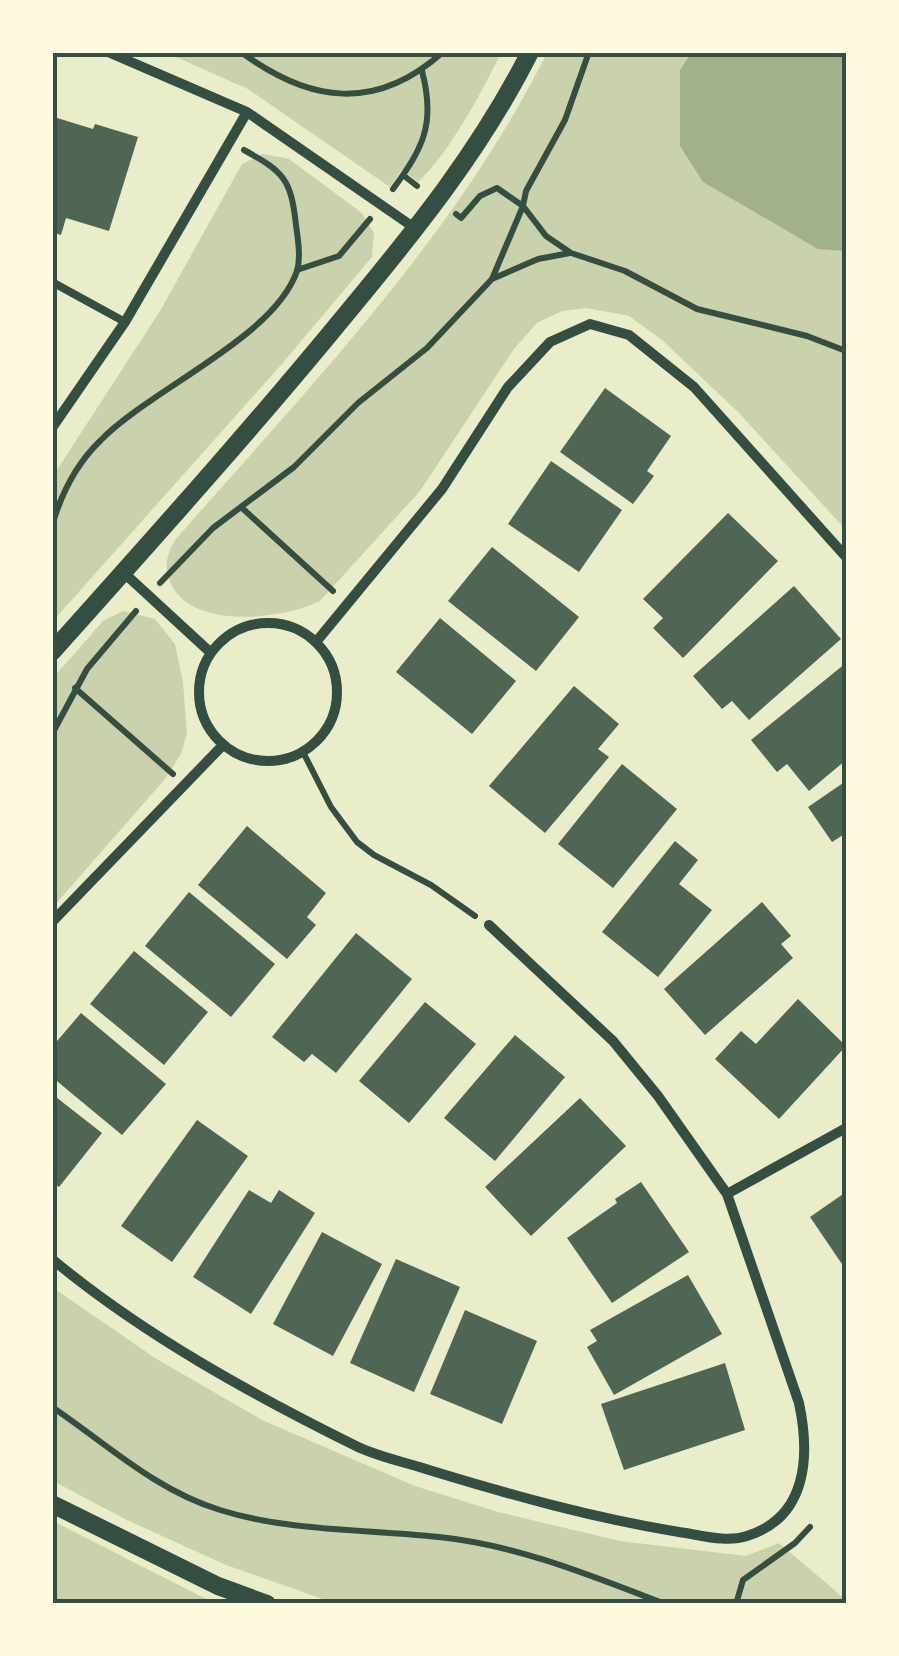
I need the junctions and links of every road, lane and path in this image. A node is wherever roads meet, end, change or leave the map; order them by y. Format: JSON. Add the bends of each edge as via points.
{"nodes":[{"id":1,"x":108,"y":52,"type":"edge"},
{"id":2,"x":241,"y":52,"type":"edge"},
{"id":3,"x":443,"y":52,"type":"edge"},
{"id":4,"x":530,"y":52,"type":"edge"},
{"id":5,"x":589,"y":52,"type":"edge"},
{"id":6,"x":422,"y":71,"type":"junction"},
{"id":7,"x":247,"y":112,"type":"junction"},
{"id":8,"x":230,"y":142,"type":"junction"},
{"id":9,"x":437,"y":200,"type":"junction"},
{"id":10,"x":381,"y":205,"type":"junction"},
{"id":11,"x":523,"y":206,"type":"junction"},
{"id":12,"x":416,"y":230,"type":"junction"},
{"id":13,"x":572,"y":253,"type":"junction"},
{"id":14,"x":297,"y":270,"type":"junction"},
{"id":15,"x":492,"y":279,"type":"junction"},
{"id":16,"x":52,"y":282,"type":"edge"},
{"id":17,"x":125,"y":322,"type":"junction"},
{"id":18,"x":846,"y":351,"type":"edge"},
{"id":19,"x":52,"y":428,"type":"edge"},
{"id":20,"x":241,"y":507,"type":"junction"},
{"id":21,"x":52,"y":526,"type":"edge"},
{"id":22,"x":846,"y":556,"type":"edge"},
{"id":23,"x":123,"y":572,"type":"junction"},
{"id":24,"x":149,"y":596,"type":"junction"},
{"id":25,"x":348,"y":605,"type":"junction"},
{"id":26,"x":316,"y":642,"type":"junction"},
{"id":27,"x":52,"y":652,"type":"edge"},
{"id":28,"x":210,"y":653,"type":"junction"},
{"id":29,"x":75,"y":688,"type":"junction"},
{"id":30,"x":52,"y":734,"type":"edge"},
{"id":31,"x":223,"y":745,"type":"junction"},
{"id":32,"x":303,"y":752,"type":"junction"},
{"id":33,"x":185,"y":784,"type":"junction"},
{"id":34,"x":52,"y":922,"type":"edge"},
{"id":35,"x":489,"y":925,"type":"joint"},
{"id":36,"x":846,"y":1128,"type":"edge"},
{"id":37,"x":727,"y":1194,"type":"junction"},
{"id":38,"x":52,"y":1259,"type":"edge"},
{"id":39,"x":52,"y":1407,"type":"edge"},
{"id":40,"x":52,"y":1504,"type":"edge"},
{"id":41,"x":810,"y":1527,"type":"dead end"},
{"id":42,"x":267,"y":1604,"type":"edge"},
{"id":43,"x":664,"y":1604,"type":"edge"},
{"id":44,"x":736,"y":1604,"type":"edge"}],
"edges":[{"from":1,"to":7,"type":"street"},
{"from":2,"to":6,"type":"path","via":[[289,82],[346,96],[398,85]]},
{"from":3,"to":6,"type":"path"},
{"from":4,"to":9,"type":"street","via":[[501,111]]},
{"from":5,"to":11,"type":"path"},
{"from":6,"to":10,"type":"path","via":[[425,135]]},
{"from":7,"to":8,"type":"street"},
{"from":7,"to":10,"type":"street"},
{"from":8,"to":14,"type":"path","via":[[286,177]]},
{"from":8,"to":17,"type":"street"},
{"from":9,"to":11,"type":"path","via":[[461,218],[497,188]]},
{"from":9,"to":12,"type":"street"},
{"from":10,"to":12,"type":"street"},
{"from":10,"to":14,"type":"path","via":[[338,256]]},
{"from":11,"to":13,"type":"path","via":[[546,236]]},
{"from":11,"to":15,"type":"path"},
{"from":12,"to":23,"type":"street"},
{"from":13,"to":15,"type":"path"},
{"from":13,"to":18,"type":"path","via":[[625,271],[697,309]]},
{"from":14,"to":21,"type":"path","via":[[251,330],[100,440],[72,477]]},
{"from":15,"to":20,"type":"path","via":[[427,348]]},
{"from":16,"to":17,"type":"lane"},
{"from":17,"to":19,"type":"street"},
{"from":20,"to":24,"type":"path","via":[[192,547]]},
{"from":20,"to":25,"type":"path"},
{"from":22,"to":25,"type":"street","via":[[694,387],[629,335],[590,324],[550,342],[508,387],[442,489]]},
{"from":23,"to":24,"type":"street"},
{"from":23,"to":27,"type":"street"},
{"from":24,"to":28,"type":"street"},
{"from":24,"to":29,"type":"path"},
{"from":25,"to":26,"type":"street"},
{"from":26,"to":28,"type":"street","via":[[273,623],[249,626]]},
{"from":26,"to":32,"type":"street","via":[[337,684],[336,708],[327,730]]},
{"from":28,"to":31,"type":"street","via":[[199,691],[201,711]]},
{"from":29,"to":30,"type":"path"},
{"from":29,"to":33,"type":"path"},
{"from":31,"to":32,"type":"street","via":[[267,762]]},
{"from":31,"to":33,"type":"street"},
{"from":32,"to":35,"type":"path","via":[[357,842]]},
{"from":33,"to":34,"type":"street"},
{"from":35,"to":37,"type":"street","via":[[613,1041]]},
{"from":36,"to":37,"type":"street"},
{"from":37,"to":38,"type":"street","via":[[805,1431],[805,1468],[785,1510],[752,1535],[733,1540],[538,1504],[360,1449],[200,1360]]},
{"from":39,"to":43,"type":"path","via":[[137,1470],[220,1510],[508,1550]]},
{"from":40,"to":42,"type":"street"},
{"from":41,"to":44,"type":"path","via":[[743,1580]]}]}
